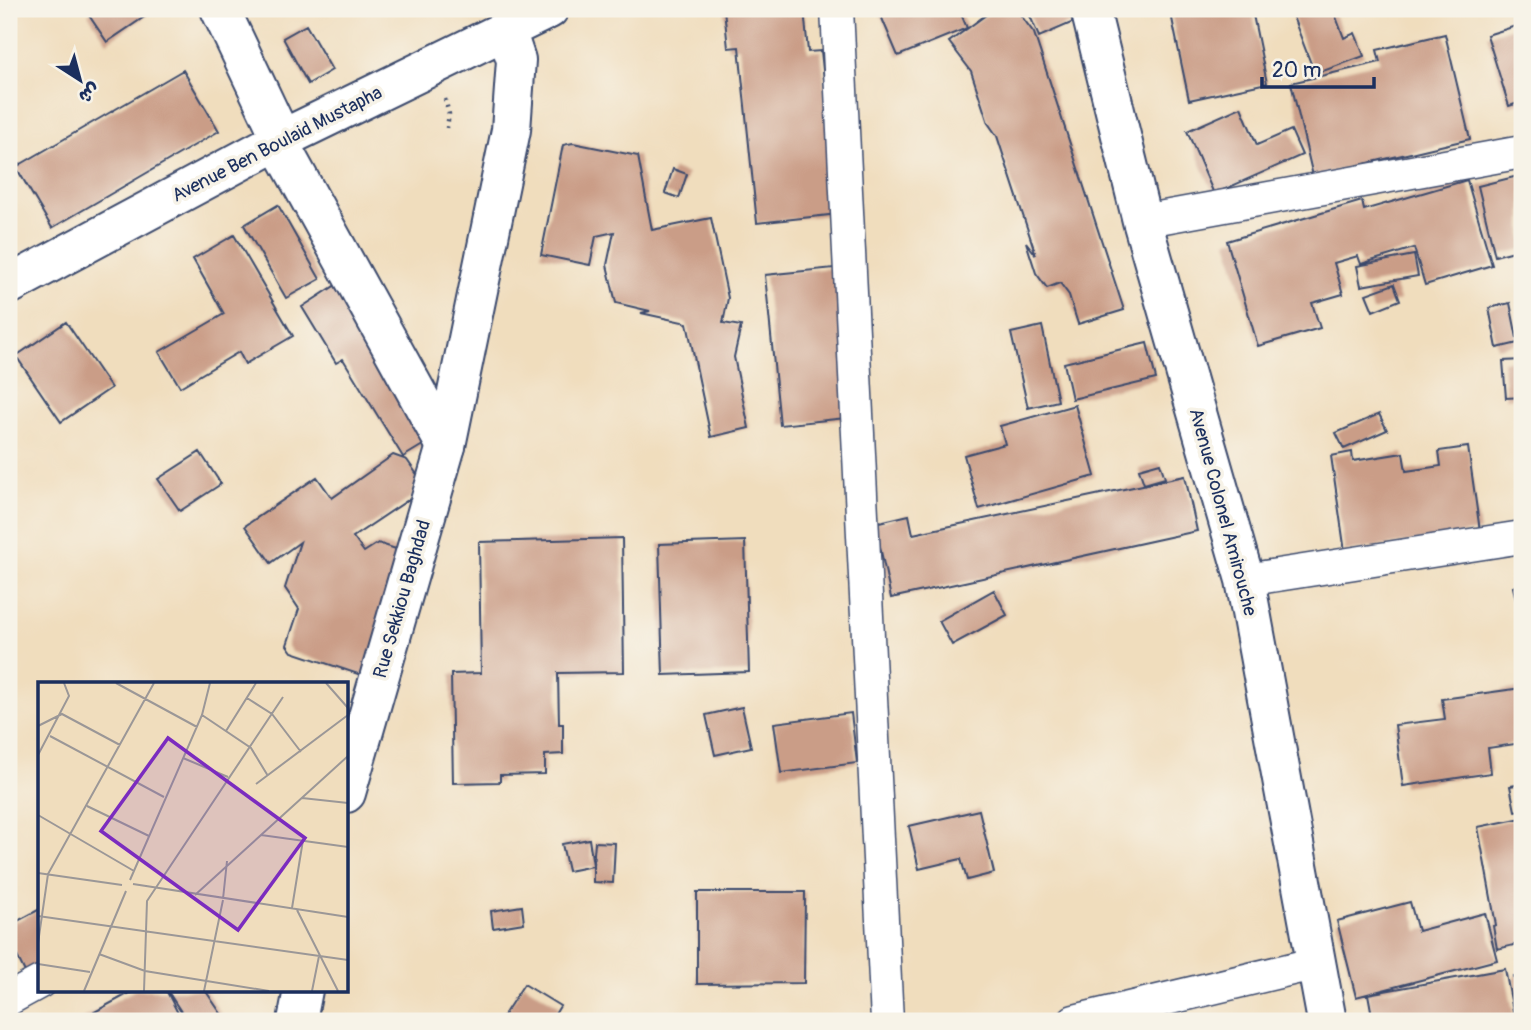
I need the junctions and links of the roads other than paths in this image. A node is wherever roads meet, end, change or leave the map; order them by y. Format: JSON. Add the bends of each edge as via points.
{"nodes":[{"id":1,"x":220,"y":9,"type":"edge"},
{"id":2,"x":549,"y":9,"type":"edge"},
{"id":3,"x":837,"y":9,"type":"edge"},
{"id":4,"x":1090,"y":9,"type":"edge"},
{"id":5,"x":506,"y":30,"type":"junction"},
{"id":6,"x":278,"y":141,"type":"junction"},
{"id":7,"x":1522,"y":152,"type":"edge"},
{"id":8,"x":1142,"y":220,"type":"junction"},
{"id":9,"x":9,"y":285,"type":"edge"},
{"id":10,"x":446,"y":446,"type":"junction"},
{"id":11,"x":1522,"y":537,"type":"edge"},
{"id":12,"x":1245,"y":580,"type":"junction"},
{"id":13,"x":348,"y":786,"type":"edge"},
{"id":14,"x":1317,"y":963,"type":"junction"},
{"id":15,"x":38,"y":983,"type":"edge"},
{"id":16,"x":303,"y":992,"type":"edge"},
{"id":17,"x":9,"y":999,"type":"edge"},
{"id":18,"x":297,"y":1021,"type":"edge"},
{"id":19,"x":887,"y":1021,"type":"edge"},
{"id":20,"x":1074,"y":1021,"type":"edge"},
{"id":21,"x":1327,"y":1021,"type":"edge"}],
"edges":[{"from":1,"to":6,"type":"main road","via":[[274,123]]},
{"from":2,"to":5,"type":"main road","name":"Avenue Ben Boulaid Mustapha"},
{"from":3,"to":19,"type":"street"},
{"from":4,"to":8,"type":"main road","name":"Avenue Colonel Amirouche"},
{"from":5,"to":6,"type":"main road","name":"Avenue Ben Boulaid Mustapha"},
{"from":5,"to":10,"type":"main road","name":"Rue Sekkiou Baghdad","via":[[516,61],[511,130]]},
{"from":6,"to":9,"type":"main road","name":"Avenue Ben Boulaid Mustapha"},
{"from":6,"to":10,"type":"main road"},
{"from":7,"to":8,"type":"street"},
{"from":8,"to":12,"type":"main road","name":"Avenue Colonel Amirouche"},
{"from":10,"to":13,"type":"main road","name":"Rue Sekkiou Baghdad"},
{"from":11,"to":12,"type":"street"},
{"from":12,"to":14,"type":"main road","name":"Avenue Colonel Amirouche"},
{"from":14,"to":20,"type":"street"},
{"from":14,"to":21,"type":"main road","name":"Avenue Colonel Amirouche"},
{"from":15,"to":17,"type":"street"},
{"from":16,"to":18,"type":"main road"}]}
